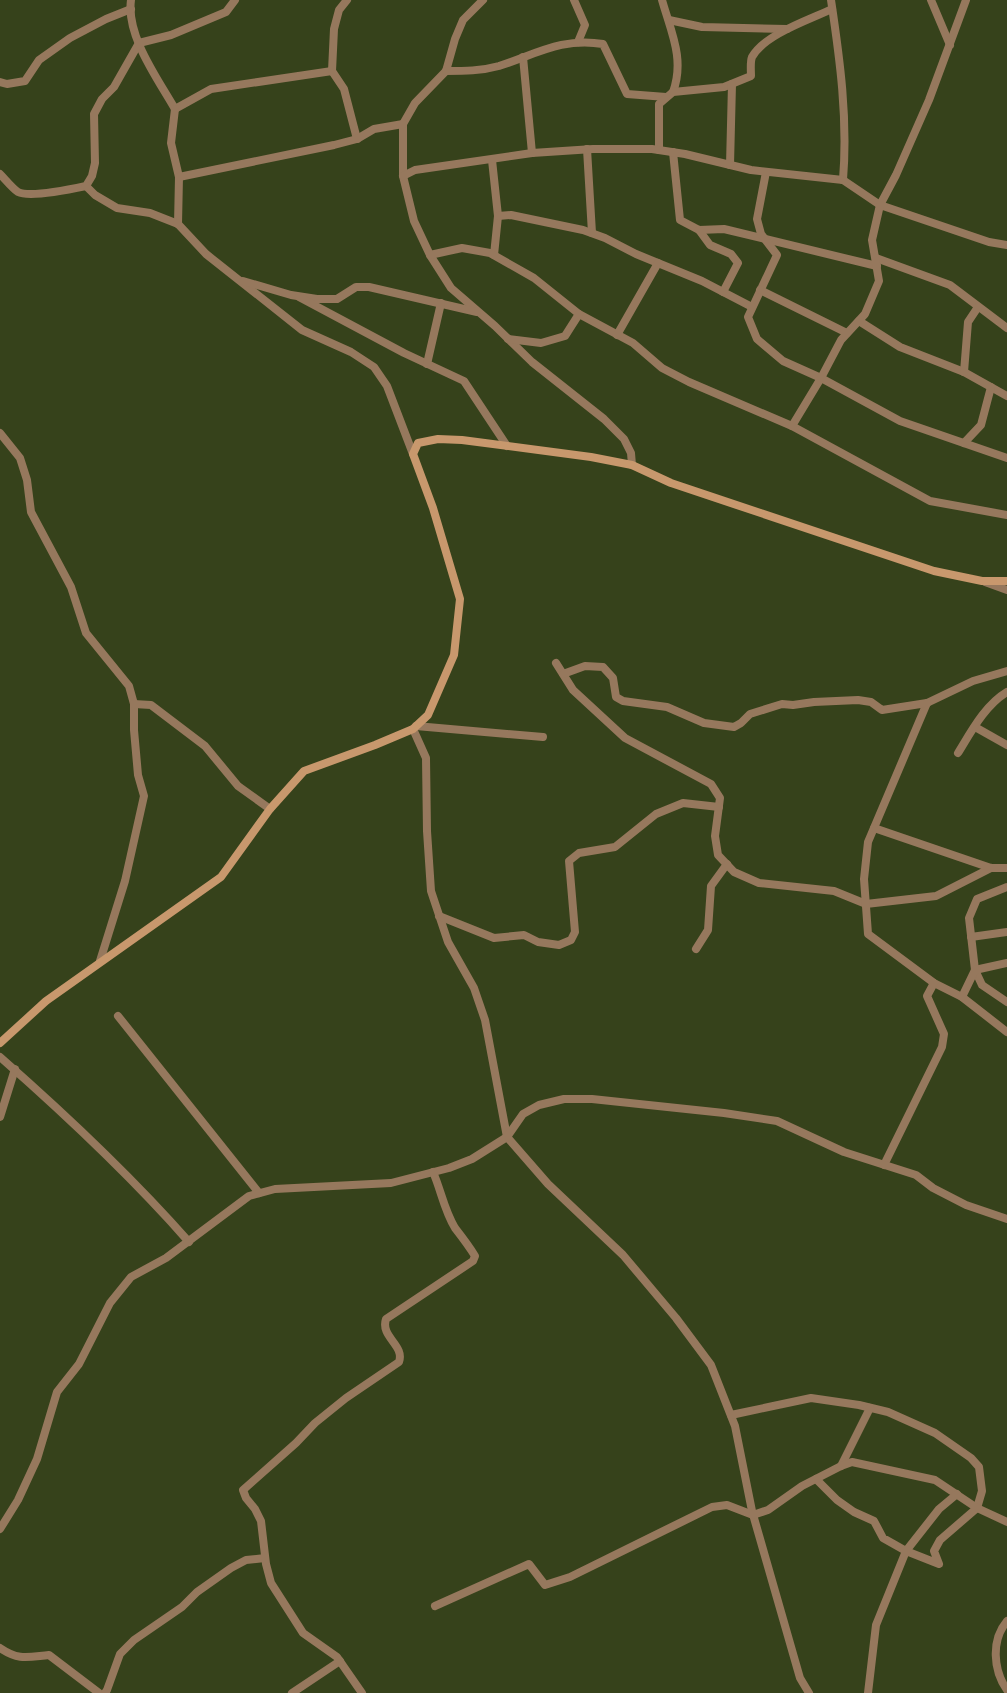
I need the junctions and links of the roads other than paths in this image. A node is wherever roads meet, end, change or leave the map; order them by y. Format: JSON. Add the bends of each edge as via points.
{"nodes":[{"id":1,"x":131,"y":0,"type":"edge"},
{"id":2,"x":235,"y":0,"type":"edge"},
{"id":3,"x":347,"y":0,"type":"edge"},
{"id":4,"x":483,"y":0,"type":"edge"},
{"id":5,"x":574,"y":0,"type":"edge"},
{"id":6,"x":662,"y":0,"type":"edge"},
{"id":7,"x":831,"y":0,"type":"edge"},
{"id":8,"x":931,"y":0,"type":"edge"},
{"id":9,"x":966,"y":0,"type":"edge"},
{"id":10,"x":131,"y":9,"type":"junction"},
{"id":11,"x":832,"y":9,"type":"junction"},
{"id":12,"x":668,"y":20,"type":"junction"},
{"id":13,"x":787,"y":29,"type":"junction"},
{"id":14,"x":139,"y":42,"type":"junction"},
{"id":15,"x":578,"y":42,"type":"junction"},
{"id":16,"x":950,"y":45,"type":"junction"},
{"id":17,"x":523,"y":57,"type":"junction"},
{"id":18,"x":332,"y":71,"type":"junction"},
{"id":19,"x":446,"y":71,"type":"junction"},
{"id":20,"x":0,"y":82,"type":"edge"},
{"id":21,"x":732,"y":84,"type":"junction"},
{"id":22,"x":670,"y":94,"type":"junction"},
{"id":23,"x":175,"y":109,"type":"junction"},
{"id":24,"x":403,"y":124,"type":"junction"},
{"id":25,"x":357,"y":140,"type":"junction"},
{"id":26,"x":587,"y":149,"type":"junction"},
{"id":27,"x":659,"y":150,"type":"junction"},
{"id":28,"x":673,"y":152,"type":"junction"},
{"id":29,"x":532,"y":153,"type":"junction"},
{"id":30,"x":492,"y":160,"type":"junction"},
{"id":31,"x":730,"y":165,"type":"junction"},
{"id":32,"x":766,"y":172,"type":"junction"},
{"id":33,"x":0,"y":174,"type":"edge"},
{"id":34,"x":403,"y":176,"type":"junction"},
{"id":35,"x":179,"y":177,"type":"junction"},
{"id":36,"x":843,"y":180,"type":"junction"},
{"id":37,"x":86,"y":186,"type":"junction"},
{"id":38,"x":880,"y":204,"type":"junction"},
{"id":39,"x":498,"y":216,"type":"junction"},
{"id":40,"x":178,"y":224,"type":"junction"},
{"id":41,"x":699,"y":230,"type":"junction"},
{"id":42,"x":592,"y":233,"type":"junction"},
{"id":43,"x":764,"y":238,"type":"junction"},
{"id":44,"x":1007,"y":245,"type":"edge"},
{"id":45,"x":430,"y":255,"type":"junction"},
{"id":46,"x":494,"y":255,"type":"junction"},
{"id":47,"x":877,"y":262,"type":"junction"},
{"id":48,"x":658,"y":263,"type":"junction"},
{"id":49,"x":238,"y":280,"type":"junction"},
{"id":50,"x":760,"y":290,"type":"junction"},
{"id":51,"x":723,"y":292,"type":"junction"},
{"id":52,"x":299,"y":297,"type":"junction"},
{"id":53,"x":440,"y":303,"type":"junction"},
{"id":54,"x":752,"y":307,"type":"junction"},
{"id":55,"x":978,"y":307,"type":"junction"},
{"id":56,"x":478,"y":312,"type":"junction"},
{"id":57,"x":579,"y":314,"type":"junction"},
{"id":58,"x":859,"y":321,"type":"junction"},
{"id":59,"x":1007,"y":328,"type":"edge"},
{"id":60,"x":847,"y":333,"type":"junction"},
{"id":61,"x":617,"y":335,"type":"junction"},
{"id":62,"x":508,"y":339,"type":"junction"},
{"id":63,"x":427,"y":364,"type":"junction"},
{"id":64,"x":964,"y":372,"type":"junction"},
{"id":65,"x":821,"y":378,"type":"junction"},
{"id":66,"x":991,"y":387,"type":"junction"},
{"id":67,"x":1007,"y":396,"type":"edge"},
{"id":68,"x":792,"y":426,"type":"junction"},
{"id":69,"x":0,"y":433,"type":"edge"},
{"id":70,"x":964,"y":443,"type":"junction"},
{"id":71,"x":507,"y":446,"type":"junction"},
{"id":72,"x":413,"y":454,"type":"junction"},
{"id":73,"x":1007,"y":458,"type":"edge"},
{"id":74,"x":632,"y":465,"type":"junction"},
{"id":75,"x":1007,"y":515,"type":"edge"},
{"id":76,"x":982,"y":581,"type":"junction"},
{"id":77,"x":1007,"y":581,"type":"edge"},
{"id":78,"x":1007,"y":590,"type":"edge"},
{"id":79,"x":556,"y":663,"type":"dead end"},
{"id":80,"x":1007,"y":671,"type":"edge"},
{"id":81,"x":563,"y":674,"type":"junction"},
{"id":82,"x":1007,"y":692,"type":"edge"},
{"id":83,"x":927,"y":703,"type":"junction"},
{"id":84,"x":134,"y":704,"type":"junction"},
{"id":85,"x":975,"y":726,"type":"junction"},
{"id":86,"x":415,"y":727,"type":"junction"},
{"id":87,"x":543,"y":737,"type":"dead end"},
{"id":88,"x":1007,"y":745,"type":"edge"},
{"id":89,"x":958,"y":753,"type":"dead end"},
{"id":90,"x":719,"y":807,"type":"junction"},
{"id":91,"x":270,"y":809,"type":"junction"},
{"id":92,"x":874,"y":828,"type":"junction"},
{"id":93,"x":727,"y":864,"type":"junction"},
{"id":94,"x":991,"y":868,"type":"junction"},
{"id":95,"x":1007,"y":868,"type":"edge"},
{"id":96,"x":1007,"y":887,"type":"edge"},
{"id":97,"x":866,"y":904,"type":"junction"},
{"id":98,"x":439,"y":916,"type":"junction"},
{"id":99,"x":1007,"y":932,"type":"edge"},
{"id":100,"x":971,"y":937,"type":"junction"},
{"id":101,"x":696,"y":949,"type":"dead end"},
{"id":102,"x":100,"y":961,"type":"junction"},
{"id":103,"x":1007,"y":963,"type":"edge"},
{"id":104,"x":975,"y":970,"type":"junction"},
{"id":105,"x":934,"y":983,"type":"junction"},
{"id":106,"x":962,"y":997,"type":"junction"},
{"id":107,"x":1007,"y":1002,"type":"edge"},
{"id":108,"x":118,"y":1016,"type":"dead end"},
{"id":109,"x":1007,"y":1032,"type":"edge"},
{"id":110,"x":0,"y":1043,"type":"edge"},
{"id":111,"x":0,"y":1057,"type":"edge"},
{"id":112,"x":14,"y":1069,"type":"junction"},
{"id":113,"x":0,"y":1117,"type":"edge"},
{"id":114,"x":506,"y":1136,"type":"junction"},
{"id":115,"x":884,"y":1165,"type":"junction"},
{"id":116,"x":433,"y":1172,"type":"junction"},
{"id":117,"x":259,"y":1193,"type":"junction"},
{"id":118,"x":1007,"y":1219,"type":"edge"},
{"id":119,"x":189,"y":1242,"type":"junction"},
{"id":120,"x":870,"y":1408,"type":"junction"},
{"id":121,"x":731,"y":1415,"type":"junction"},
{"id":122,"x":841,"y":1466,"type":"junction"},
{"id":123,"x":816,"y":1479,"type":"junction"},
{"id":124,"x":957,"y":1494,"type":"junction"},
{"id":125,"x":977,"y":1508,"type":"junction"},
{"id":126,"x":752,"y":1515,"type":"junction"},
{"id":127,"x":1007,"y":1522,"type":"edge"},
{"id":128,"x":0,"y":1529,"type":"edge"},
{"id":129,"x":906,"y":1551,"type":"junction"},
{"id":130,"x":265,"y":1558,"type":"junction"},
{"id":131,"x":435,"y":1606,"type":"dead end"},
{"id":132,"x":1007,"y":1621,"type":"edge"},
{"id":133,"x":0,"y":1648,"type":"edge"},
{"id":134,"x":340,"y":1661,"type":"junction"},
{"id":135,"x":1007,"y":1690,"type":"edge"},
{"id":136,"x":99,"y":1693,"type":"edge"},
{"id":137,"x":105,"y":1693,"type":"edge"},
{"id":138,"x":292,"y":1693,"type":"edge"},
{"id":139,"x":362,"y":1693,"type":"edge"},
{"id":140,"x":809,"y":1693,"type":"edge"},
{"id":141,"x":868,"y":1693,"type":"edge"}],
"edges":[{"from":1,"to":10,"type":"street"},
{"from":2,"to":14,"type":"street","via":[[226,12],[171,35]]},
{"from":3,"to":18,"type":"street","via":[[339,10],[334,29]]},
{"from":4,"to":19,"type":"street","via":[[463,20],[454,39]]},
{"from":5,"to":15,"type":"street","via":[[585,25]]},
{"from":6,"to":12,"type":"street"},
{"from":7,"to":11,"type":"street"},
{"from":8,"to":16,"type":"street"},
{"from":9,"to":16,"type":"street"},
{"from":10,"to":14,"type":"street","via":[[133,26]]},
{"from":10,"to":20,"type":"street","via":[[70,38],[39,60],[25,81],[7,84]]},
{"from":11,"to":13,"type":"street"},
{"from":11,"to":36,"type":"street","via":[[842,73],[845,149]]},
{"from":12,"to":13,"type":"street","via":[[702,27]]},
{"from":12,"to":22,"type":"street","via":[[678,59],[678,78]]},
{"from":13,"to":21,"type":"street","via":[[762,44],[752,58],[751,76]]},
{"from":14,"to":23,"type":"street"},
{"from":14,"to":37,"type":"street","via":[[114,87],[102,99],[94,114],[95,163]]},
{"from":15,"to":17,"type":"street","via":[[562,44]]},
{"from":15,"to":22,"type":"street","via":[[603,44],[627,94]]},
{"from":16,"to":38,"type":"street","via":[[902,162]]},
{"from":17,"to":19,"type":"street","via":[[473,71]]},
{"from":17,"to":29,"type":"street"},
{"from":18,"to":23,"type":"street","via":[[211,89]]},
{"from":18,"to":25,"type":"street","via":[[344,89]]},
{"from":19,"to":24,"type":"street","via":[[415,103]]},
{"from":21,"to":22,"type":"street"},
{"from":21,"to":31,"type":"street"},
{"from":22,"to":27,"type":"street","via":[[658,104]]},
{"from":23,"to":35,"type":"street","via":[[171,143]]},
{"from":24,"to":25,"type":"street","via":[[374,129]]},
{"from":24,"to":34,"type":"street"},
{"from":25,"to":35,"type":"street"},
{"from":26,"to":27,"type":"street"},
{"from":26,"to":29,"type":"street"},
{"from":26,"to":42,"type":"street"},
{"from":27,"to":28,"type":"street"},
{"from":28,"to":31,"type":"street"},
{"from":28,"to":41,"type":"street","via":[[680,220]]},
{"from":29,"to":30,"type":"street"},
{"from":30,"to":34,"type":"street","via":[[415,170]]},
{"from":30,"to":39,"type":"street"},
{"from":31,"to":32,"type":"street"},
{"from":32,"to":36,"type":"street"},
{"from":32,"to":43,"type":"street","via":[[757,219]]},
{"from":33,"to":37,"type":"street","via":[[18,192],[28,194]]},
{"from":34,"to":45,"type":"street","via":[[414,221]]},
{"from":35,"to":40,"type":"street"},
{"from":36,"to":38,"type":"street"},
{"from":37,"to":40,"type":"street","via":[[95,195],[117,208],[150,213]]},
{"from":38,"to":44,"type":"street","via":[[989,242]]},
{"from":38,"to":47,"type":"street","via":[[872,240]]},
{"from":39,"to":42,"type":"street","via":[[510,215]]},
{"from":39,"to":46,"type":"street"},
{"from":40,"to":49,"type":"street","via":[[206,254]]},
{"from":41,"to":43,"type":"street","via":[[724,229]]},
{"from":41,"to":51,"type":"street","via":[[710,245],[731,254],[738,263]]},
{"from":42,"to":48,"type":"street"},
{"from":43,"to":47,"type":"street"},
{"from":43,"to":50,"type":"street","via":[[778,255]]},
{"from":45,"to":46,"type":"street","via":[[462,248],[490,252]]},
{"from":45,"to":56,"type":"street","via":[[451,288]]},
{"from":46,"to":57,"type":"street","via":[[534,278]]},
{"from":47,"to":55,"type":"street","via":[[950,285]]},
{"from":47,"to":58,"type":"street","via":[[879,280],[865,314]]},
{"from":48,"to":51,"type":"street"},
{"from":48,"to":61,"type":"street"},
{"from":49,"to":52,"type":"street"},
{"from":49,"to":72,"type":"street","via":[[302,330],[351,352],[374,367],[387,386]]},
{"from":50,"to":54,"type":"street"},
{"from":50,"to":60,"type":"street"},
{"from":51,"to":54,"type":"street"},
{"from":52,"to":53,"type":"street","via":[[337,299],[356,287],[369,287]]},
{"from":52,"to":63,"type":"street"},
{"from":53,"to":56,"type":"street"},
{"from":53,"to":63,"type":"street"},
{"from":54,"to":65,"type":"street","via":[[748,317],[757,339],[783,361]]},
{"from":55,"to":59,"type":"street"},
{"from":55,"to":64,"type":"street","via":[[968,322]]},
{"from":56,"to":62,"type":"street"},
{"from":57,"to":61,"type":"street"},
{"from":57,"to":62,"type":"street","via":[[565,336],[540,343]]},
{"from":58,"to":60,"type":"street"},
{"from":58,"to":64,"type":"street","via":[[900,347]]},
{"from":60,"to":65,"type":"street"},
{"from":61,"to":68,"type":"street","via":[[633,343],[662,368]]},
{"from":62,"to":74,"type":"street","via":[[564,389],[604,419],[624,439],[631,453]]},
{"from":63,"to":71,"type":"street","via":[[464,381]]},
{"from":64,"to":66,"type":"street"},
{"from":65,"to":68,"type":"street"},
{"from":65,"to":70,"type":"street","via":[[900,421]]},
{"from":66,"to":67,"type":"street"},
{"from":66,"to":70,"type":"street","via":[[981,425]]},
{"from":68,"to":75,"type":"street","via":[[930,501]]},
{"from":69,"to":84,"type":"street","via":[[20,458],[27,480],[31,512],[71,587],[86,633],[129,686]]},
{"from":70,"to":73,"type":"street"},
{"from":71,"to":72,"type":"street","via":[[438,439],[418,443]]},
{"from":71,"to":74,"type":"street"},
{"from":72,"to":86,"type":"street","via":[[433,508],[460,599],[454,655],[428,715]]},
{"from":74,"to":76,"type":"street","via":[[671,483],[768,517],[934,572]]},
{"from":76,"to":77,"type":"street"},
{"from":76,"to":78,"type":"street"},
{"from":79,"to":81,"type":"street"},
{"from":80,"to":83,"type":"street","via":[[973,681]]},
{"from":81,"to":83,"type":"street","via":[[585,666],[603,667],[613,678],[616,697],[623,701],[667,707],[704,722],[734,727],[750,714],[782,704],[858,700],[871,702],[882,710]]},
{"from":81,"to":90,"type":"street","via":[[573,690],[625,738],[711,784],[720,798]]},
{"from":82,"to":85,"type":"street"},
{"from":83,"to":92,"type":"street"},
{"from":84,"to":91,"type":"street","via":[[151,705],[205,746],[238,786]]},
{"from":84,"to":102,"type":"street","via":[[138,775],[144,796],[125,881]]},
{"from":85,"to":88,"type":"street"},
{"from":85,"to":89,"type":"street"},
{"from":86,"to":87,"type":"street"},
{"from":86,"to":91,"type":"street","via":[[304,771]]},
{"from":86,"to":98,"type":"street","via":[[426,758],[427,831],[432,891]]},
{"from":90,"to":93,"type":"street","via":[[715,836],[718,855]]},
{"from":90,"to":98,"type":"street","via":[[683,803],[656,814],[616,847],[579,853],[570,861],[576,932],[571,940],[559,945],[538,942],[524,935],[494,938]]},
{"from":91,"to":102,"type":"street","via":[[221,877]]},
{"from":92,"to":94,"type":"street"},
{"from":92,"to":97,"type":"street","via":[[868,842],[864,879]]},
{"from":93,"to":97,"type":"street","via":[[734,872],[759,883],[834,892]]},
{"from":93,"to":101,"type":"street","via":[[711,886],[708,930]]},
{"from":94,"to":95,"type":"street"},
{"from":94,"to":97,"type":"street","via":[[936,896]]},
{"from":96,"to":100,"type":"street","via":[[977,899],[969,918]]},
{"from":97,"to":105,"type":"street","via":[[868,934]]},
{"from":98,"to":114,"type":"street","via":[[448,942],[474,988],[485,1020]]},
{"from":99,"to":100,"type":"street"},
{"from":100,"to":104,"type":"street"},
{"from":102,"to":110,"type":"street","via":[[46,1001]]},
{"from":103,"to":104,"type":"street"},
{"from":104,"to":106,"type":"street"},
{"from":104,"to":107,"type":"street","via":[[982,985]]},
{"from":105,"to":106,"type":"street"},
{"from":105,"to":115,"type":"street","via":[[927,996],[944,1034],[942,1047]]},
{"from":106,"to":109,"type":"street"},
{"from":108,"to":117,"type":"street"},
{"from":111,"to":112,"type":"street"},
{"from":112,"to":113,"type":"street"},
{"from":112,"to":119,"type":"street","via":[[157,1206]]},
{"from":114,"to":115,"type":"street","via":[[523,1114],[539,1105],[564,1099],[592,1099],[777,1121],[844,1152]]},
{"from":114,"to":116,"type":"street","via":[[472,1159]]},
{"from":114,"to":121,"type":"street","via":[[548,1184],[623,1255],[676,1318],[711,1365]]},
{"from":115,"to":118,"type":"street","via":[[916,1176],[966,1205]]},
{"from":116,"to":117,"type":"street","via":[[391,1183],[275,1189]]},
{"from":116,"to":130,"type":"street","via":[[441,1190],[441,1198],[455,1227],[475,1256],[473,1261],[386,1319],[386,1333],[399,1350],[399,1362],[331,1410],[245,1487],[243,1490],[246,1498],[261,1521]]},
{"from":117,"to":119,"type":"street","via":[[249,1196],[220,1216]]},
{"from":119,"to":128,"type":"street","via":[[131,1277],[110,1303],[78,1364],[57,1392],[37,1459],[18,1500]]},
{"from":120,"to":121,"type":"street","via":[[811,1398]]},
{"from":120,"to":122,"type":"street"},
{"from":120,"to":125,"type":"street","via":[[888,1412],[935,1433],[971,1458],[979,1466],[982,1491]]},
{"from":121,"to":126,"type":"street"},
{"from":122,"to":123,"type":"street"},
{"from":122,"to":124,"type":"street","via":[[852,1462],[935,1480]]},
{"from":123,"to":126,"type":"street","via":[[768,1510]]},
{"from":123,"to":129,"type":"street","via":[[837,1500],[854,1512],[874,1521],[883,1538]]},
{"from":124,"to":125,"type":"street"},
{"from":124,"to":129,"type":"street","via":[[940,1509]]},
{"from":125,"to":127,"type":"street"},
{"from":125,"to":129,"type":"street","via":[[940,1540],[934,1551],[939,1564]]},
{"from":126,"to":131,"type":"street","via":[[727,1505],[712,1508],[570,1577],[545,1585],[529,1564]]},
{"from":126,"to":140,"type":"street","via":[[798,1671]]},
{"from":129,"to":141,"type":"street","via":[[876,1625]]},
{"from":130,"to":134,"type":"street","via":[[271,1583],[303,1633]]},
{"from":130,"to":137,"type":"street","via":[[246,1560],[231,1568],[196,1592],[182,1607],[134,1640],[120,1654]]},
{"from":132,"to":135,"type":"street","via":[[1001,1628],[995,1650],[996,1664]]},
{"from":133,"to":136,"type":"street","via":[[10,1655],[24,1658],[49,1654]]},
{"from":134,"to":138,"type":"street"},
{"from":134,"to":139,"type":"street"}]}
